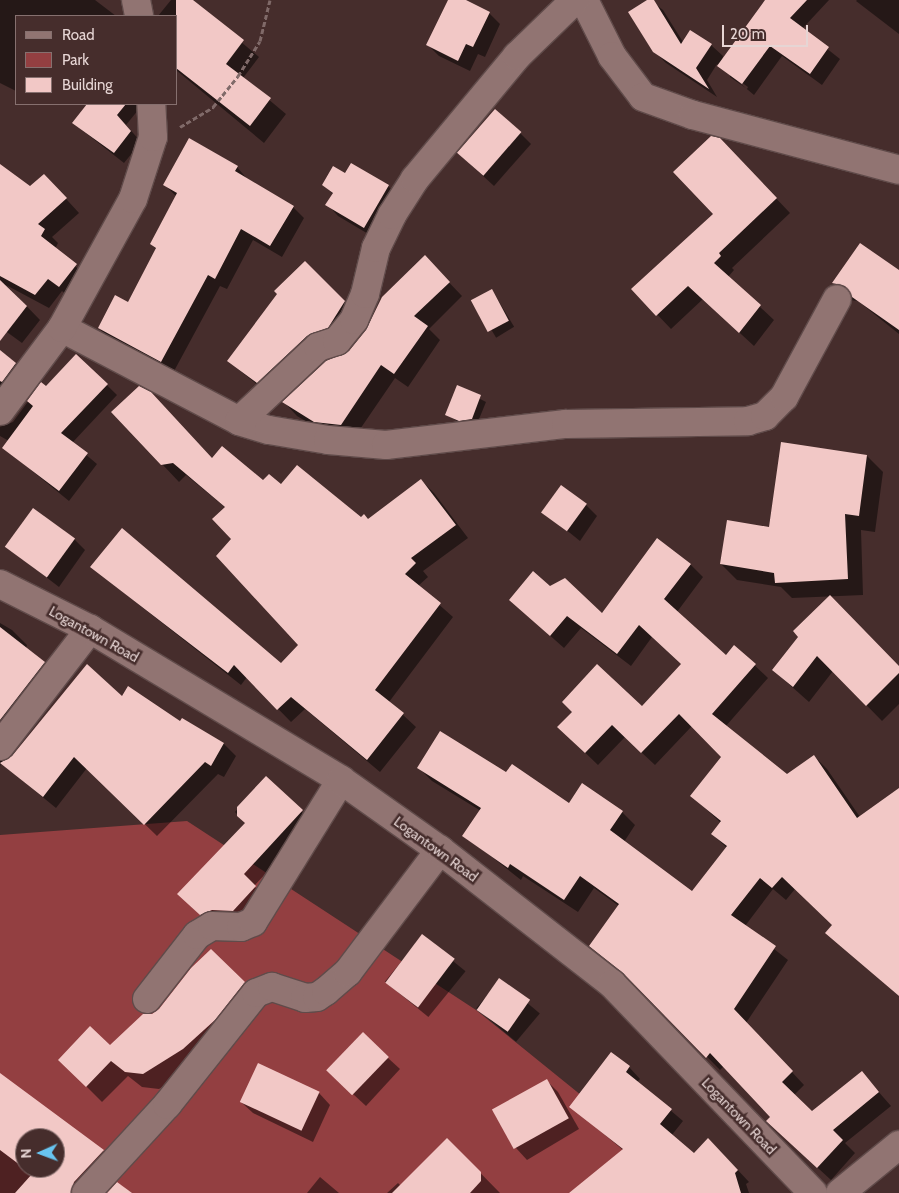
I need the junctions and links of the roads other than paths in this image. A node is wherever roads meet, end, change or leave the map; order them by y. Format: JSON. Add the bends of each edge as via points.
{"nodes":[{"id":1,"x":136,"y":0,"type":"edge"},
{"id":2,"x":575,"y":0,"type":"edge"},
{"id":3,"x":584,"y":0,"type":"edge"},
{"id":4,"x":139,"y":15,"type":"edge"},
{"id":5,"x":151,"y":105,"type":"edge"},
{"id":6,"x":899,"y":170,"type":"edge"},
{"id":7,"x":837,"y":299,"type":"dead end"},
{"id":8,"x":62,"y":328,"type":"junction"},
{"id":9,"x":0,"y":411,"type":"edge"},
{"id":10,"x":240,"y":421,"type":"junction"},
{"id":11,"x":0,"y":584,"type":"edge"},
{"id":12,"x":90,"y":629,"type":"junction"},
{"id":13,"x":0,"y":746,"type":"edge"},
{"id":14,"x":341,"y":780,"type":"junction"},
{"id":15,"x":440,"y":850,"type":"junction"},
{"id":16,"x":147,"y":999,"type":"dead end"},
{"id":17,"x":899,"y":1145,"type":"edge"},
{"id":18,"x":86,"y":1193,"type":"edge"},
{"id":19,"x":813,"y":1193,"type":"edge"},
{"id":20,"x":840,"y":1193,"type":"edge"}],
"edges":[{"from":1,"to":4,"type":"street"},
{"from":2,"to":10,"type":"street","via":[[517,56],[415,179],[376,248],[365,294],[354,320],[337,341],[318,347]]},
{"from":3,"to":6,"type":"street","via":[[612,56],[643,97],[693,115]]},
{"from":5,"to":8,"type":"street","via":[[153,137],[133,199]]},
{"from":7,"to":10,"type":"street","via":[[784,398],[765,416],[748,421],[566,424],[386,444],[328,440],[269,430]]},
{"from":8,"to":9,"type":"street"},
{"from":8,"to":10,"type":"street"},
{"from":11,"to":12,"type":"street","name":"Logantown Road"},
{"from":12,"to":13,"type":"street"},
{"from":12,"to":14,"type":"street","name":"Logantown Road"},
{"from":14,"to":15,"type":"street","name":"Logantown Road"},
{"from":14,"to":16,"type":"street","via":[[262,913],[241,927],[212,926],[197,935]]},
{"from":15,"to":18,"type":"street","via":[[348,972],[326,991],[317,997],[305,998],[272,987],[256,993],[167,1105]]},
{"from":15,"to":19,"type":"street","name":"Logantown Road","via":[[612,984]]},
{"from":17,"to":20,"type":"street"}]}
